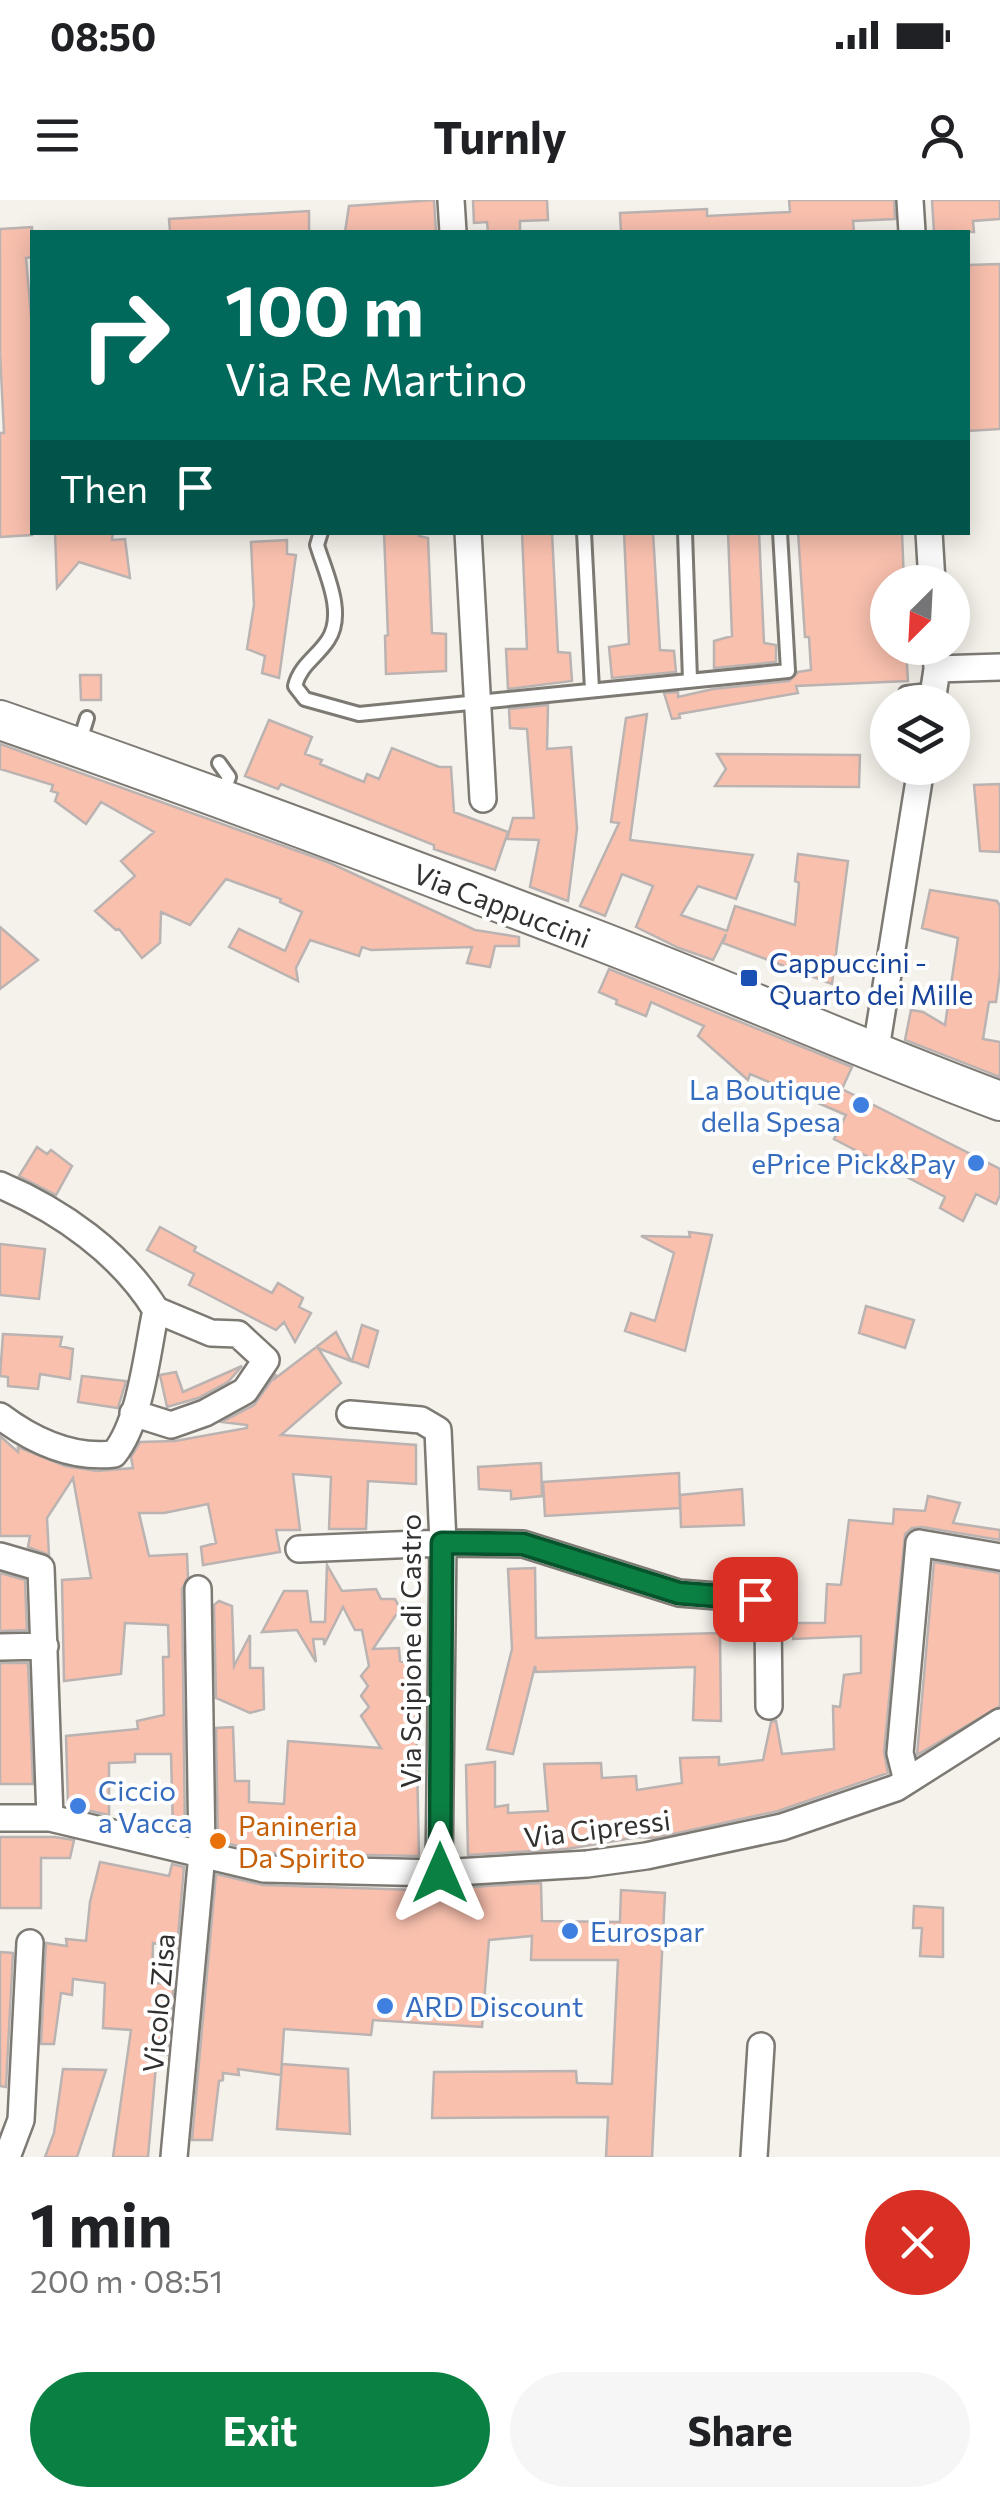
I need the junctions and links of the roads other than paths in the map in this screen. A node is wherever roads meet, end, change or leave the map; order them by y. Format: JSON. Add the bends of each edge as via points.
{"nodes":[{"id":1,"x":451,"y":200,"type":"edge"},
{"id":2,"x":910,"y":200,"type":"edge"},
{"id":3,"x":453,"y":230,"type":"edge"},
{"id":4,"x":912,"y":230,"type":"edge"},
{"id":5,"x":320,"y":535,"type":"edge"},
{"id":6,"x":468,"y":535,"type":"edge"},
{"id":7,"x":584,"y":535,"type":"edge"},
{"id":8,"x":685,"y":535,"type":"edge"},
{"id":9,"x":780,"y":535,"type":"edge"},
{"id":10,"x":930,"y":535,"type":"edge"},
{"id":11,"x":931,"y":565,"type":"edge"},
{"id":12,"x":1000,"y":667,"type":"edge"},
{"id":13,"x":935,"y":677,"type":"edge"},
{"id":14,"x":690,"y":680,"type":"junction"},
{"id":15,"x":592,"y":690,"type":"junction"},
{"id":16,"x":478,"y":701,"type":"junction"},
{"id":17,"x":0,"y":720,"type":"edge"},
{"id":18,"x":919,"y":785,"type":"edge"},
{"id":19,"x":484,"y":800,"type":"dead end"},
{"id":20,"x":875,"y":1055,"type":"junction"},
{"id":21,"x":1000,"y":1101,"type":"edge"},
{"id":22,"x":0,"y":1185,"type":"edge"},
{"id":23,"x":156,"y":1310,"type":"junction"},
{"id":24,"x":133,"y":1414,"type":"junction"},
{"id":25,"x":350,"y":1414,"type":"dead end"},
{"id":26,"x":0,"y":1416,"type":"edge"},
{"id":27,"x":442,"y":1543,"type":"junction"},
{"id":28,"x":299,"y":1549,"type":"dead end"},
{"id":29,"x":4,"y":1556,"type":"edge"},
{"id":30,"x":1000,"y":1556,"type":"edge"},
{"id":31,"x":198,"y":1588,"type":"dead end"},
{"id":32,"x":45,"y":1646,"type":"junction"},
{"id":33,"x":0,"y":1647,"type":"edge"},
{"id":34,"x":769,"y":1706,"type":"dead end"},
{"id":35,"x":1000,"y":1722,"type":"edge"},
{"id":36,"x":907,"y":1781,"type":"junction"},
{"id":37,"x":0,"y":1818,"type":"edge"},
{"id":38,"x":50,"y":1818,"type":"junction"},
{"id":39,"x":202,"y":1854,"type":"junction"},
{"id":40,"x":440,"y":1873,"type":"junction"},
{"id":41,"x":30,"y":1943,"type":"dead end"},
{"id":42,"x":761,"y":2046,"type":"dead end"},
{"id":43,"x":8,"y":2157,"type":"edge"},
{"id":44,"x":174,"y":2157,"type":"edge"},
{"id":45,"x":754,"y":2157,"type":"edge"}],
"edges":[{"from":1,"to":3,"type":"street"},
{"from":2,"to":4,"type":"street"},
{"from":5,"to":16,"type":"lane","via":[[336,621],[298,674],[295,686],[305,699],[359,714]]},
{"from":6,"to":16,"type":"street"},
{"from":7,"to":15,"type":"lane"},
{"from":8,"to":14,"type":"lane"},
{"from":9,"to":14,"type":"lane","via":[[788,670]]},
{"from":10,"to":11,"type":"street"},
{"from":12,"to":13,"type":"street"},
{"from":14,"to":15,"type":"lane"},
{"from":15,"to":16,"type":"lane"},
{"from":16,"to":19,"type":"street"},
{"from":17,"to":20,"type":"street","name":"Via Cappuccini","via":[[83,732],[220,781]]},
{"from":18,"to":20,"type":"street"},
{"from":20,"to":21,"type":"street","name":"Via Cappuccini"},
{"from":22,"to":23,"type":"street","via":[[61,1216],[137,1280]]},
{"from":23,"to":24,"type":"street"},
{"from":23,"to":24,"type":"street","via":[[211,1333],[238,1334],[266,1360],[245,1392],[205,1413],[171,1425]]},
{"from":24,"to":26,"type":"street","via":[[114,1454],[100,1456],[37,1442]]},
{"from":25,"to":27,"type":"street","name":"Via Scipione di Castro","via":[[421,1420],[438,1430]]},
{"from":27,"to":28,"type":"street"},
{"from":27,"to":34,"type":"street","via":[[523,1544],[679,1593],[755,1599],[768,1614]]},
{"from":27,"to":40,"type":"street","name":"Via Scipione di Castro"},
{"from":29,"to":32,"type":"street","via":[[41,1568]]},
{"from":30,"to":36,"type":"street","via":[[918,1542],[900,1753]]},
{"from":31,"to":39,"type":"street","name":"Vicolo Zisa"},
{"from":32,"to":33,"type":"street"},
{"from":32,"to":38,"type":"street"},
{"from":35,"to":36,"type":"street","name":"Via Cipressi"},
{"from":36,"to":40,"type":"street","name":"Via Cipressi","via":[[782,1827],[646,1856]]},
{"from":37,"to":38,"type":"street","name":"Via Cipressi"},
{"from":38,"to":39,"type":"street","name":"Via Cipressi"},
{"from":39,"to":40,"type":"street","name":"Via Cipressi","via":[[264,1869]]},
{"from":39,"to":44,"type":"street","name":"Vicolo Zisa"},
{"from":41,"to":43,"type":"street","via":[[22,2120]]},
{"from":42,"to":45,"type":"street"}]}
